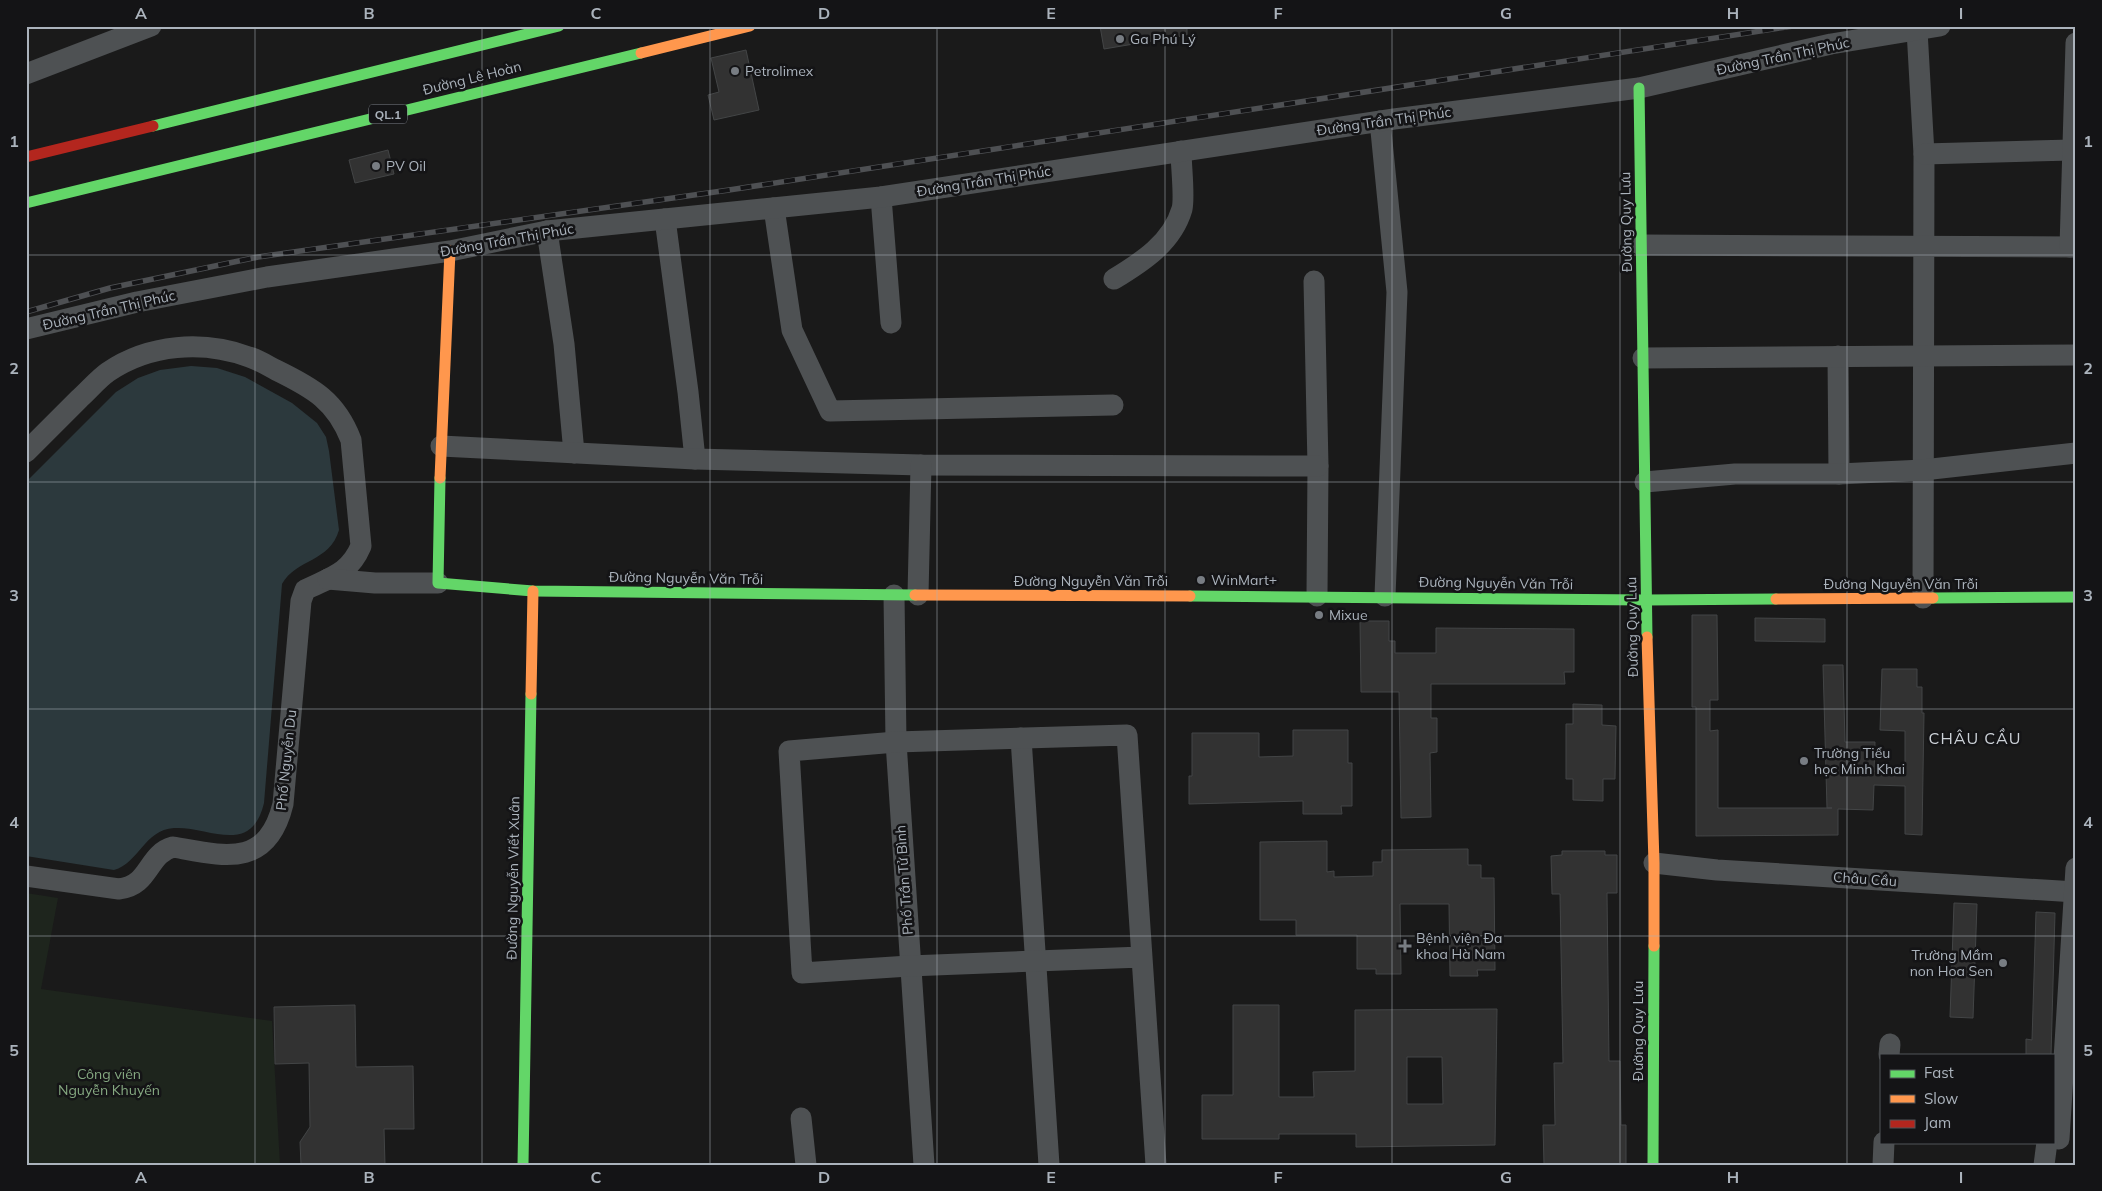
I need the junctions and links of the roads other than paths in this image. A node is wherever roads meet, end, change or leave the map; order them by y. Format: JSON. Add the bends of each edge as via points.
{"nodes":[{"id":1,"x":152,"y":26,"type":"edge"},
{"id":2,"x":559,"y":26,"type":"edge"},
{"id":3,"x":750,"y":26,"type":"edge"},
{"id":4,"x":1940,"y":26,"type":"edge"},
{"id":5,"x":730,"y":29,"type":"edge"},
{"id":6,"x":1917,"y":30,"type":"junction"},
{"id":7,"x":2076,"y":43,"type":"edge"},
{"id":8,"x":26,"y":74,"type":"edge"},
{"id":9,"x":1639,"y":88,"type":"junction"},
{"id":10,"x":1380,"y":121,"type":"junction"},
{"id":11,"x":2072,"y":150,"type":"junction"},
{"id":12,"x":1181,"y":151,"type":"junction"},
{"id":13,"x":1924,"y":154,"type":"junction"},
{"id":14,"x":26,"y":157,"type":"edge"},
{"id":15,"x":881,"y":197,"type":"junction"},
{"id":16,"x":26,"y":203,"type":"edge"},
{"id":17,"x":774,"y":208,"type":"junction"},
{"id":18,"x":665,"y":218,"type":"junction"},
{"id":19,"x":547,"y":231,"type":"junction"},
{"id":20,"x":1641,"y":245,"type":"junction"},
{"id":21,"x":1923,"y":246,"type":"junction"},
{"id":22,"x":2073,"y":247,"type":"edge"},
{"id":23,"x":450,"y":251,"type":"junction"},
{"id":24,"x":1114,"y":279,"type":"dead end"},
{"id":25,"x":1314,"y":281,"type":"dead end"},
{"id":26,"x":891,"y":324,"type":"dead end"},
{"id":27,"x":26,"y":329,"type":"edge"},
{"id":28,"x":1923,"y":355,"type":"junction"},
{"id":29,"x":2076,"y":355,"type":"edge"},
{"id":30,"x":1838,"y":356,"type":"junction"},
{"id":31,"x":1643,"y":358,"type":"junction"},
{"id":32,"x":1113,"y":405,"type":"dead end"},
{"id":33,"x":441,"y":446,"type":"junction"},
{"id":34,"x":26,"y":452,"type":"edge"},
{"id":35,"x":574,"y":453,"type":"junction"},
{"id":36,"x":2076,"y":453,"type":"edge"},
{"id":37,"x":695,"y":459,"type":"junction"},
{"id":38,"x":921,"y":465,"type":"junction"},
{"id":39,"x":1318,"y":466,"type":"junction"},
{"id":40,"x":1923,"y":470,"type":"junction"},
{"id":41,"x":1839,"y":474,"type":"junction"},
{"id":42,"x":1645,"y":482,"type":"junction"},
{"id":43,"x":328,"y":579,"type":"junction"},
{"id":44,"x":438,"y":583,"type":"junction"},
{"id":45,"x":533,"y":591,"type":"junction"},
{"id":46,"x":894,"y":595,"type":"junction"},
{"id":47,"x":918,"y":595,"type":"junction"},
{"id":48,"x":1317,"y":596,"type":"junction"},
{"id":49,"x":1385,"y":596,"type":"junction"},
{"id":50,"x":2076,"y":597,"type":"edge"},
{"id":51,"x":1923,"y":598,"type":"junction"},
{"id":52,"x":1646,"y":600,"type":"junction"},
{"id":53,"x":1021,"y":738,"type":"junction"},
{"id":54,"x":896,"y":742,"type":"junction"},
{"id":55,"x":1654,"y":863,"type":"junction"},
{"id":56,"x":2076,"y":868,"type":"edge"},
{"id":57,"x":26,"y":876,"type":"edge"},
{"id":58,"x":2075,"y":892,"type":"edge"},
{"id":59,"x":1142,"y":957,"type":"junction"},
{"id":60,"x":1035,"y":961,"type":"junction"},
{"id":61,"x":909,"y":966,"type":"junction"},
{"id":62,"x":801,"y":1118,"type":"dead end"},
{"id":63,"x":2059,"y":1140,"type":"edge"},
{"id":64,"x":1884,"y":1144,"type":"edge"},
{"id":65,"x":523,"y":1165,"type":"edge"},
{"id":66,"x":806,"y":1165,"type":"edge"},
{"id":67,"x":924,"y":1165,"type":"edge"},
{"id":68,"x":1050,"y":1165,"type":"edge"},
{"id":69,"x":1156,"y":1165,"type":"edge"},
{"id":70,"x":1653,"y":1165,"type":"edge"},
{"id":71,"x":1883,"y":1165,"type":"edge"},
{"id":72,"x":2044,"y":1165,"type":"edge"}],
"edges":[{"from":1,"to":8,"type":"street"},
{"from":2,"to":14,"type":"street","via":[[331,86]]},
{"from":3,"to":5,"type":"street","name":"Đường Lê Hoàn","number":"QL.1"},
{"from":4,"to":6,"type":"street","name":"Đường Trần Thị Phúc"},
{"from":5,"to":16,"type":"street","name":"Đường Lê Hoàn","number":"QL.1","via":[[339,121]]},
{"from":6,"to":9,"type":"street","name":"Đường Trần Thị Phúc","via":[[1831,44]]},
{"from":6,"to":13,"type":"street"},
{"from":7,"to":11,"type":"street"},
{"from":9,"to":10,"type":"street","name":"Đường Trần Thị Phúc"},
{"from":9,"to":20,"type":"street","name":"Đường Quy Lưu"},
{"from":10,"to":12,"type":"street","name":"Đường Trần Thị Phúc"},
{"from":10,"to":49,"type":"street","via":[[1397,292]]},
{"from":11,"to":13,"type":"street"},
{"from":11,"to":22,"type":"street"},
{"from":12,"to":15,"type":"street","name":"Đường Trần Thị Phúc"},
{"from":12,"to":24,"type":"street","via":[[1183,208],[1166,241],[1139,264]]},
{"from":13,"to":21,"type":"street"},
{"from":15,"to":17,"type":"street","name":"Đường Trần Thị Phúc"},
{"from":15,"to":26,"type":"street"},
{"from":17,"to":18,"type":"street","name":"Đường Trần Thị Phúc"},
{"from":17,"to":32,"type":"street","via":[[792,330],[830,411]]},
{"from":18,"to":19,"type":"street","name":"Đường Trần Thị Phúc"},
{"from":18,"to":37,"type":"street"},
{"from":19,"to":23,"type":"street","name":"Đường Trần Thị Phúc"},
{"from":19,"to":35,"type":"street","via":[[564,344]]},
{"from":20,"to":21,"type":"street"},
{"from":20,"to":31,"type":"street","name":"Đường Quy Lưu"},
{"from":21,"to":22,"type":"street"},
{"from":21,"to":28,"type":"street"},
{"from":23,"to":27,"type":"street","name":"Đường Trần Thị Phúc","via":[[267,277],[136,302]]},
{"from":23,"to":33,"type":"street"},
{"from":25,"to":39,"type":"street"},
{"from":28,"to":29,"type":"street"},
{"from":28,"to":30,"type":"street"},
{"from":28,"to":40,"type":"street"},
{"from":30,"to":31,"type":"street"},
{"from":30,"to":41,"type":"street"},
{"from":31,"to":42,"type":"street","name":"Đường Quy Lưu"},
{"from":33,"to":35,"type":"street"},
{"from":33,"to":44,"type":"street"},
{"from":34,"to":43,"type":"street","name":"Phố Nguyễn Du","via":[[106,373],[125,362],[151,352],[182,347],[216,348],[250,357],[313,388],[336,411],[351,440],[361,546],[355,561]]},
{"from":35,"to":37,"type":"street"},
{"from":36,"to":40,"type":"street"},
{"from":37,"to":38,"type":"street"},
{"from":38,"to":39,"type":"street"},
{"from":38,"to":47,"type":"street"},
{"from":39,"to":48,"type":"street"},
{"from":40,"to":41,"type":"street"},
{"from":40,"to":51,"type":"street"},
{"from":41,"to":42,"type":"street","via":[[1735,474]]},
{"from":42,"to":52,"type":"street","name":"Đường Quy Lưu"},
{"from":43,"to":44,"type":"street"},
{"from":43,"to":57,"type":"street","name":"Phố Nguyễn Du","via":[[305,590],[300,601],[283,804],[279,821],[270,836],[256,848],[240,854],[165,849],[130,888]]},
{"from":44,"to":45,"type":"street","name":"Đường Nguyễn Văn Trỗi"},
{"from":45,"to":46,"type":"street","name":"Đường Nguyễn Văn Trỗi"},
{"from":45,"to":65,"type":"street","name":"Đường Nguyễn Viết Xuân"},
{"from":46,"to":47,"type":"street","name":"Đường Nguyễn Văn Trỗi"},
{"from":46,"to":54,"type":"street","name":"Phố Trần Tử Bình"},
{"from":47,"to":48,"type":"street","name":"Đường Nguyễn Văn Trỗi"},
{"from":48,"to":49,"type":"street","name":"Đường Nguyễn Văn Trỗi"},
{"from":49,"to":52,"type":"street","name":"Đường Nguyễn Văn Trỗi"},
{"from":50,"to":51,"type":"street","name":"Đường Nguyễn Văn Trỗi"},
{"from":51,"to":52,"type":"street","name":"Đường Nguyễn Văn Trỗi"},
{"from":52,"to":55,"type":"street","name":"Đường Quy Lưu"},
{"from":53,"to":54,"type":"street"},
{"from":53,"to":59,"type":"street","via":[[1127,735]]},
{"from":53,"to":60,"type":"street"},
{"from":54,"to":61,"type":"street","name":"Phố Trần Tử Bình"},
{"from":54,"to":61,"type":"street","via":[[789,751],[802,973]]},
{"from":55,"to":58,"type":"street","name":"Châu Cầu","via":[[1716,870]]},
{"from":55,"to":70,"type":"street","name":"Đường Quy Lưu"},
{"from":56,"to":58,"type":"street"},
{"from":58,"to":63,"type":"street"},
{"from":59,"to":60,"type":"street"},
{"from":59,"to":69,"type":"street"},
{"from":60,"to":61,"type":"street"},
{"from":60,"to":68,"type":"street"},
{"from":61,"to":67,"type":"street","name":"Phố Trần Tử Bình"},
{"from":62,"to":66,"type":"street"},
{"from":63,"to":72,"type":"street"},
{"from":64,"to":71,"type":"street"}]}
